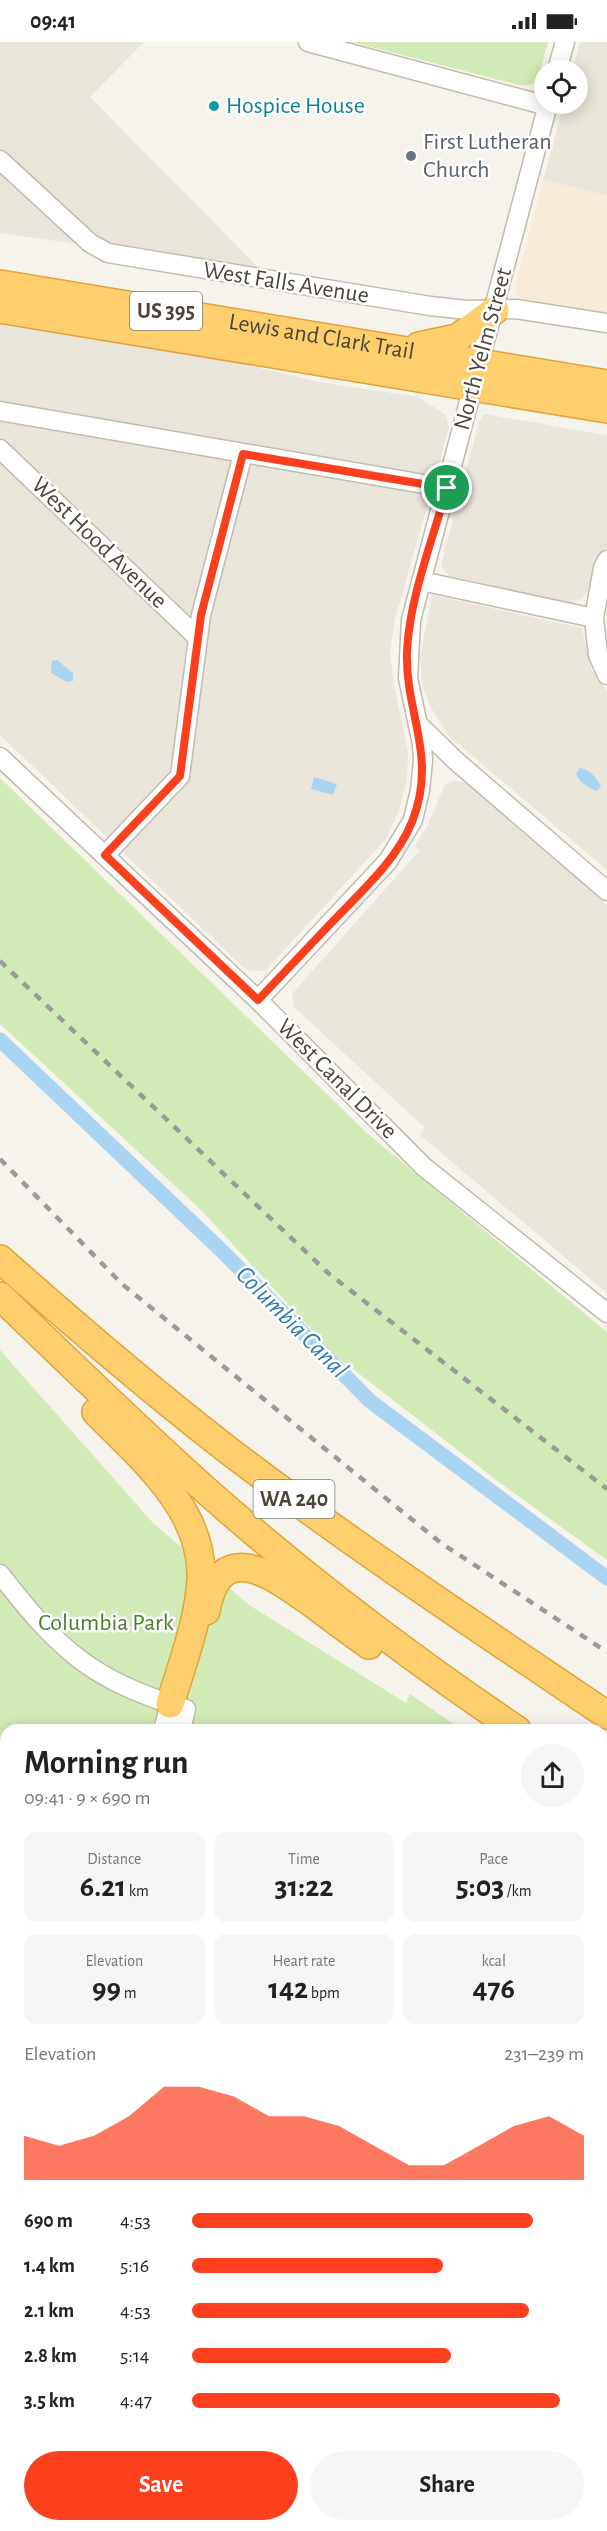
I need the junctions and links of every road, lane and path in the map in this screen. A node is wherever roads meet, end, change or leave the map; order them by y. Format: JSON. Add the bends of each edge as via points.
{"nodes":[{"id":1,"x":308,"y":42,"type":"edge"},
{"id":2,"x":565,"y":42,"type":"edge"},
{"id":3,"x":560,"y":60,"type":"edge"},
{"id":4,"x":534,"y":101,"type":"edge"},
{"id":5,"x":546,"y":114,"type":"edge"},
{"id":6,"x":0,"y":160,"type":"edge"},
{"id":7,"x":0,"y":284,"type":"edge"},
{"id":8,"x":0,"y":309,"type":"edge"},
{"id":9,"x":495,"y":310,"type":"junction"},
{"id":10,"x":607,"y":323,"type":"edge"},
{"id":11,"x":397,"y":349,"type":"junction"},
{"id":12,"x":476,"y":375,"type":"junction"},
{"id":13,"x":607,"y":384,"type":"edge"},
{"id":14,"x":607,"y":409,"type":"edge"},
{"id":15,"x":0,"y":411,"type":"edge"},
{"id":16,"x":0,"y":449,"type":"edge"},
{"id":17,"x":243,"y":454,"type":"junction"},
{"id":18,"x":447,"y":488,"type":"junction"},
{"id":19,"x":607,"y":560,"type":"edge"},
{"id":20,"x":421,"y":581,"type":"junction"},
{"id":21,"x":594,"y":618,"type":"junction"},
{"id":22,"x":198,"y":638,"type":"junction"},
{"id":23,"x":607,"y":675,"type":"edge"},
{"id":24,"x":418,"y":724,"type":"junction"},
{"id":25,"x":0,"y":757,"type":"edge"},
{"id":26,"x":105,"y":855,"type":"junction"},
{"id":27,"x":607,"y":891,"type":"edge"},
{"id":28,"x":258,"y":1000,"type":"junction"},
{"id":29,"x":0,"y":1259,"type":"edge"},
{"id":30,"x":0,"y":1296,"type":"edge"},
{"id":31,"x":0,"y":1307,"type":"edge"},
{"id":32,"x":607,"y":1313,"type":"edge"},
{"id":33,"x":0,"y":1575,"type":"edge"},
{"id":34,"x":179,"y":1714,"type":"edge"},
{"id":35,"x":607,"y":1715,"type":"edge"},
{"id":36,"x":480,"y":1724,"type":"edge"},
{"id":37,"x":508,"y":1724,"type":"edge"}],
"edges":[{"from":1,"to":4,"type":"street"},
{"from":2,"to":3,"type":"street"},
{"from":5,"to":9,"type":"street","name":"North Yelm Street"},
{"from":6,"to":9,"type":"street","name":"West Falls Avenue","via":[[90,243],[108,253],[430,306]]},
{"from":7,"to":11,"type":"highway","name":"Lewis and Clark Trail","number":"US 395"},
{"from":8,"to":12,"type":"highway","name":"Lewis and Clark Trail","number":"US 395"},
{"from":9,"to":10,"type":"street","name":"West Falls Avenue","via":[[522,309]]},
{"from":9,"to":11,"type":"highway","via":[[450,341]]},
{"from":9,"to":12,"type":"street","name":"North Yelm Street"},
{"from":11,"to":12,"type":"highway","name":"Lewis and Clark Trail","number":"US 395"},
{"from":12,"to":13,"type":"highway","name":"Lewis and Clark Trail","number":"US 395"},
{"from":12,"to":14,"type":"highway","name":"Lewis and Clark Trail","number":"US 395"},
{"from":12,"to":18,"type":"street","name":"North Yelm Street"},
{"from":15,"to":17,"type":"street"},
{"from":16,"to":22,"type":"street","name":"West Hood Avenue"},
{"from":17,"to":18,"type":"street"},
{"from":17,"to":22,"type":"street"},
{"from":18,"to":20,"type":"street","name":"North Yelm Street"},
{"from":19,"to":21,"type":"street"},
{"from":20,"to":21,"type":"street"},
{"from":20,"to":24,"type":"street","name":"North Yelm Street","via":[[407,655],[410,694]]},
{"from":21,"to":23,"type":"street","via":[[598,655]]},
{"from":22,"to":26,"type":"street","via":[[180,776]]},
{"from":24,"to":27,"type":"street"},
{"from":24,"to":28,"type":"street","name":"North Yelm Street","via":[[423,761],[420,790],[407,834],[388,861]]},
{"from":25,"to":26,"type":"street","name":"West Canal Drive"},
{"from":26,"to":28,"type":"street","name":"West Canal Drive"},
{"from":28,"to":32,"type":"street","name":"West Canal Drive","via":[[424,1167]]},
{"from":29,"to":35,"type":"highway","number":"WA 240","via":[[240,1459],[405,1579]]},
{"from":30,"to":37,"type":"highway","number":"WA 240","via":[[210,1493],[438,1677]]},
{"from":31,"to":34,"type":"highway","via":[[148,1466],[189,1522],[200,1561],[200,1589]]},
{"from":33,"to":34,"type":"street","via":[[41,1625],[81,1663]]},
{"from":34,"to":36,"type":"highway","via":[[213,1585],[230,1570],[253,1567],[277,1578]]}]}
